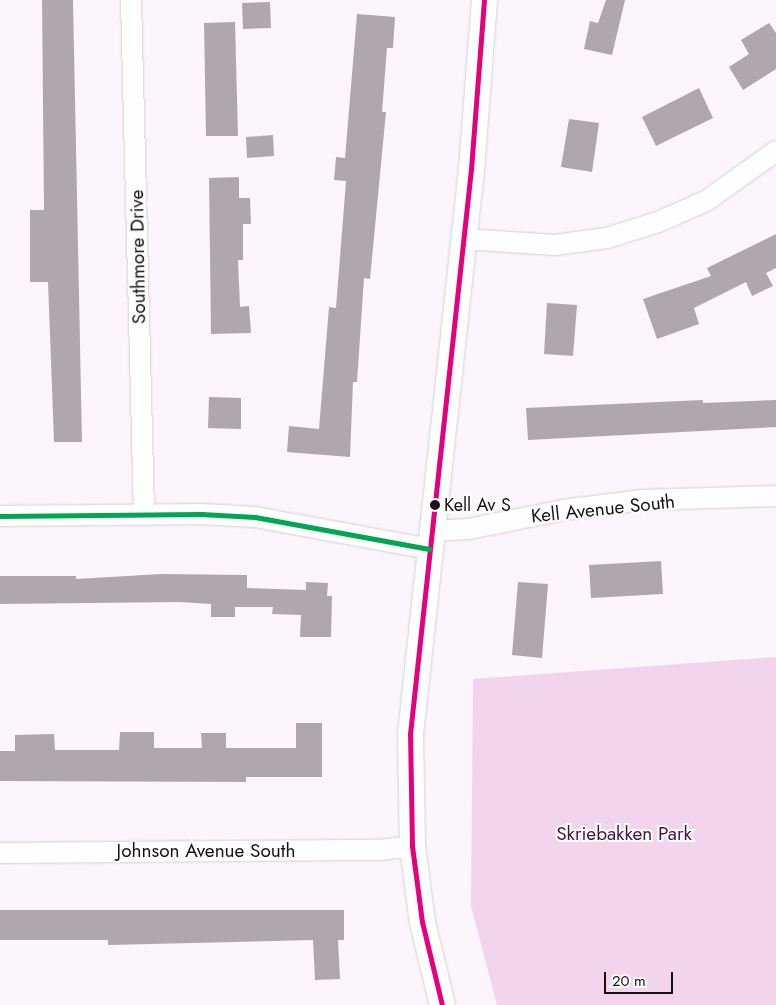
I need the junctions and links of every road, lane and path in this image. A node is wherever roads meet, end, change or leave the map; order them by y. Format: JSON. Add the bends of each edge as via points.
{"nodes":[{"id":1,"x":131,"y":0,"type":"edge"},
{"id":2,"x":484,"y":0,"type":"edge"},
{"id":3,"x":776,"y":151,"type":"edge"},
{"id":4,"x":464,"y":239,"type":"junction"},
{"id":5,"x":776,"y":496,"type":"edge"},
{"id":6,"x":144,"y":515,"type":"junction"},
{"id":7,"x":0,"y":516,"type":"edge"},
{"id":8,"x":430,"y":540,"type":"junction"},
{"id":9,"x":412,"y":846,"type":"junction"},
{"id":10,"x":0,"y":853,"type":"edge"},
{"id":11,"x":442,"y":1005,"type":"edge"}],
"edges":[{"from":1,"to":6,"type":"street","name":"Southmore Drive"},
{"from":2,"to":4,"type":"street"},
{"from":3,"to":4,"type":"street","via":[[706,201],[658,222],[607,238],[555,245]]},
{"from":4,"to":8,"type":"street"},
{"from":5,"to":8,"type":"street","name":"Kell Avenue South","via":[[643,500],[563,510]]},
{"from":6,"to":7,"type":"street","name":"Kell Avenue South"},
{"from":6,"to":8,"type":"street","name":"Kell Avenue South","via":[[254,517]]},
{"from":8,"to":9,"type":"street","via":[[410,734]]},
{"from":9,"to":10,"type":"street","name":"Johnson Avenue South","via":[[380,850]]},
{"from":9,"to":11,"type":"street","via":[[422,922]]}]}
